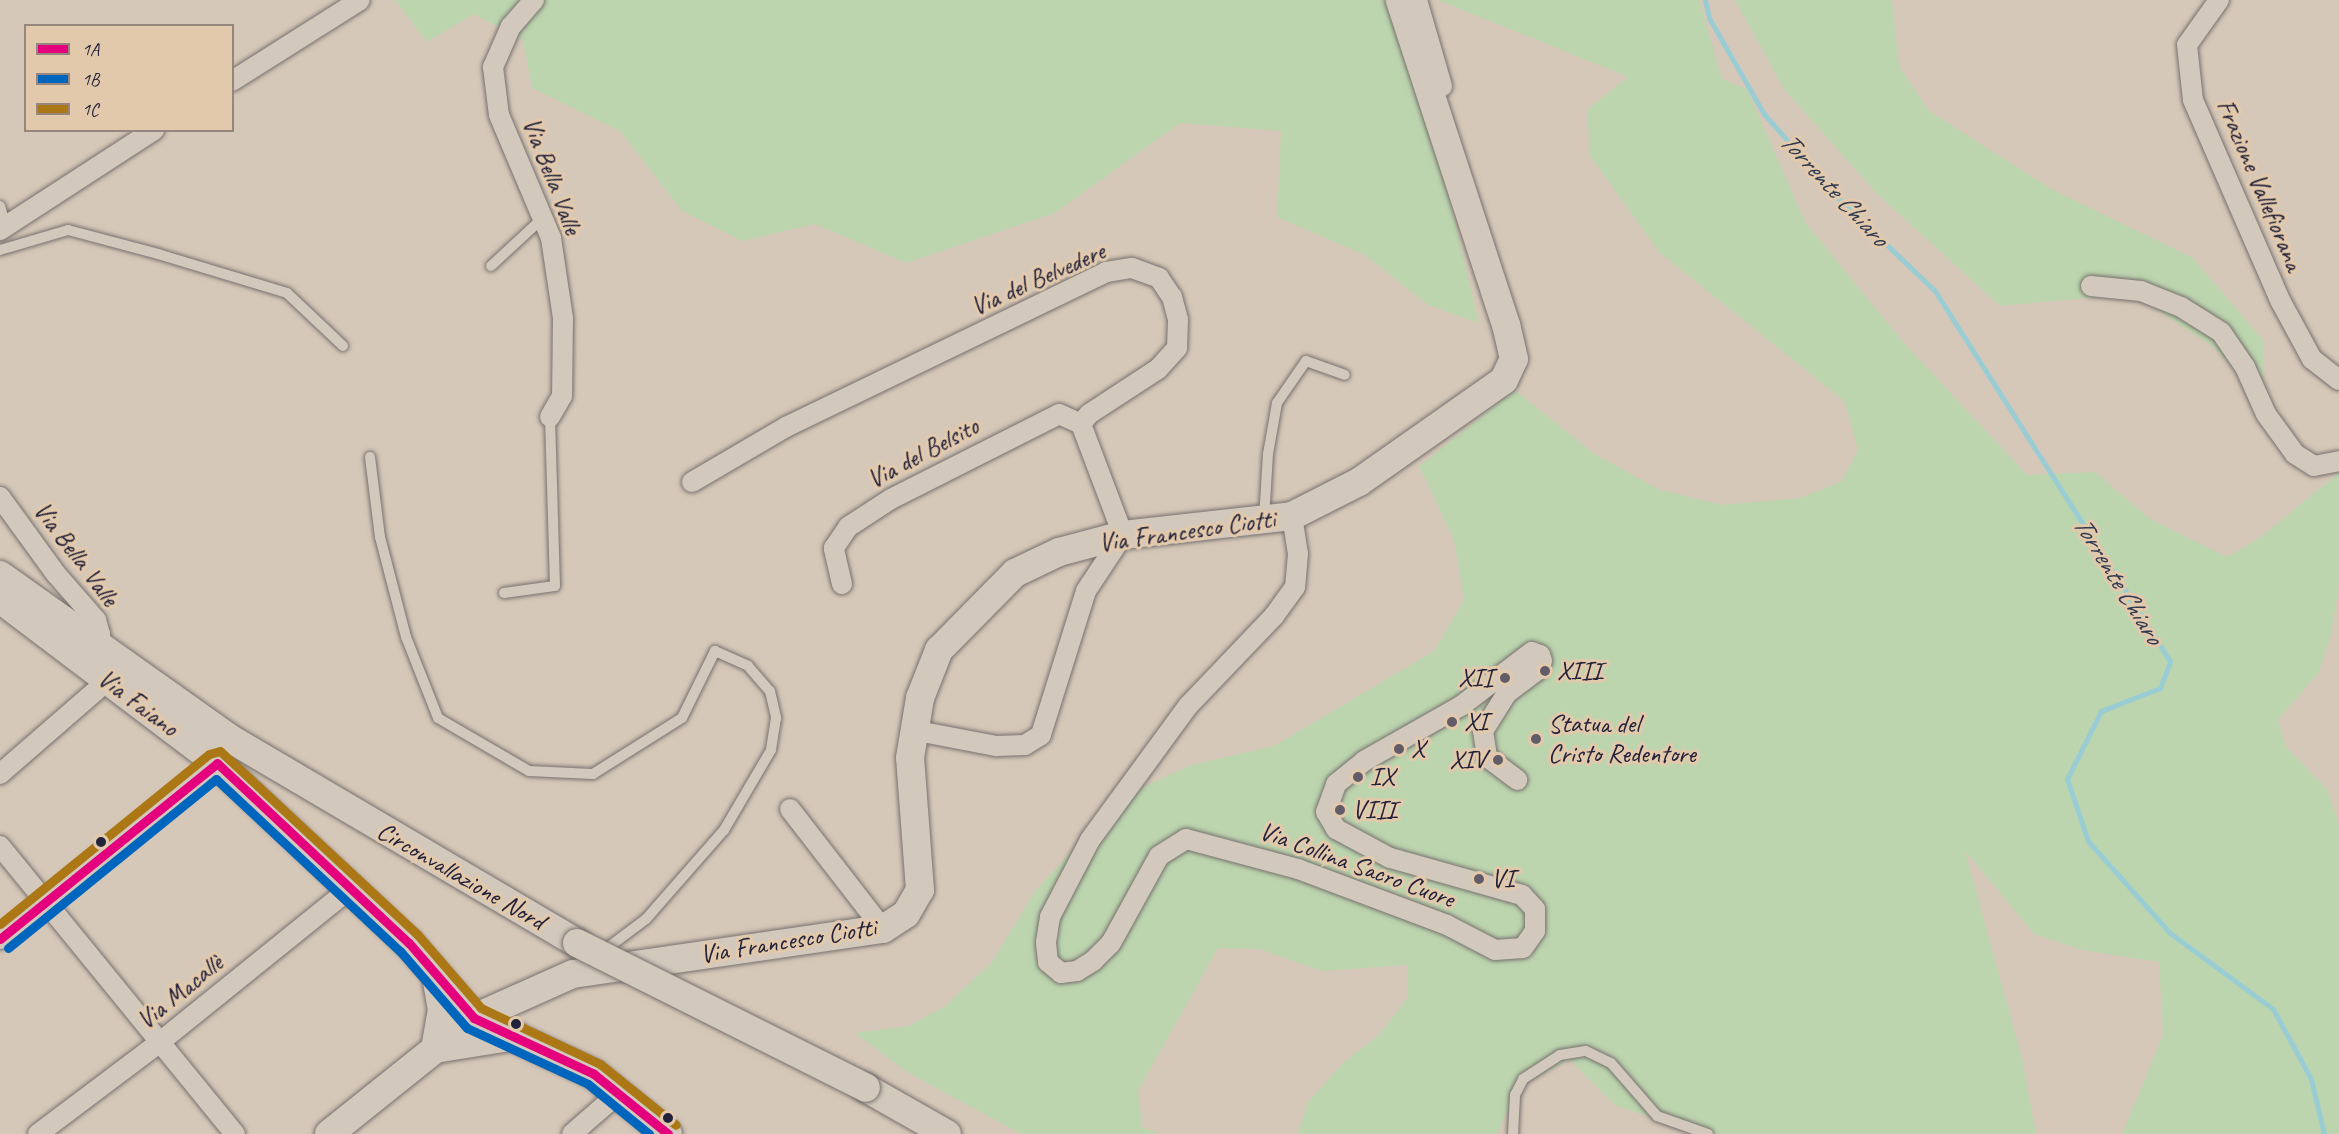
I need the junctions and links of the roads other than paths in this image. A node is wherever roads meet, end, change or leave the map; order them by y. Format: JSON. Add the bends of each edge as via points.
{"nodes":[{"id":1,"x":360,"y":0,"type":"edge"},
{"id":2,"x":534,"y":0,"type":"edge"},
{"id":3,"x":1400,"y":0,"type":"edge"},
{"id":4,"x":1417,"y":0,"type":"edge"},
{"id":5,"x":2219,"y":0,"type":"edge"},
{"id":6,"x":234,"y":80,"type":"edge"},
{"id":7,"x":151,"y":132,"type":"edge"},
{"id":8,"x":1455,"y":168,"type":"junction"},
{"id":9,"x":544,"y":217,"type":"junction"},
{"id":10,"x":2,"y":220,"type":"edge"},
{"id":11,"x":0,"y":250,"type":"edge"},
{"id":12,"x":491,"y":267,"type":"dead end"},
{"id":13,"x":2091,"y":286,"type":"dead end"},
{"id":14,"x":343,"y":346,"type":"dead end"},
{"id":15,"x":1346,"y":375,"type":"dead end"},
{"id":16,"x":2339,"y":380,"type":"edge"},
{"id":17,"x":550,"y":417,"type":"joint"},
{"id":18,"x":1081,"y":424,"type":"junction"},
{"id":19,"x":370,"y":457,"type":"dead end"},
{"id":20,"x":2339,"y":461,"type":"edge"},
{"id":21,"x":692,"y":482,"type":"dead end"},
{"id":22,"x":0,"y":497,"type":"edge"},
{"id":23,"x":1292,"y":516,"type":"junction"},
{"id":24,"x":1263,"y":519,"type":"junction"},
{"id":25,"x":1123,"y":535,"type":"junction"},
{"id":26,"x":0,"y":575,"type":"edge"},
{"id":27,"x":842,"y":584,"type":"dead end"},
{"id":28,"x":504,"y":593,"type":"dead end"},
{"id":29,"x":0,"y":599,"type":"edge"},
{"id":30,"x":98,"y":647,"type":"junction"},
{"id":31,"x":108,"y":680,"type":"junction"},
{"id":32,"x":912,"y":730,"type":"junction"},
{"id":33,"x":217,"y":763,"type":"junction"},
{"id":34,"x":0,"y":774,"type":"edge"},
{"id":35,"x":1517,"y":780,"type":"dead end"},
{"id":36,"x":790,"y":809,"type":"dead end"},
{"id":37,"x":0,"y":846,"type":"edge"},
{"id":38,"x":352,"y":887,"type":"junction"},
{"id":39,"x":46,"y":902,"type":"junction"},
{"id":40,"x":883,"y":929,"type":"junction"},
{"id":41,"x":0,"y":939,"type":"edge"},
{"id":42,"x":573,"y":974,"type":"junction"},
{"id":43,"x":436,"y":976,"type":"junction"},
{"id":44,"x":474,"y":1018,"type":"junction"},
{"id":45,"x":516,"y":1036,"type":"junction"},
{"id":46,"x":160,"y":1042,"type":"junction"},
{"id":47,"x":435,"y":1049,"type":"junction"},
{"id":48,"x":620,"y":1092,"type":"junction"},
{"id":49,"x":940,"y":1129,"type":"edge"},
{"id":50,"x":38,"y":1134,"type":"edge"},
{"id":51,"x":235,"y":1134,"type":"edge"},
{"id":52,"x":329,"y":1134,"type":"edge"},
{"id":53,"x":572,"y":1134,"type":"edge"},
{"id":54,"x":668,"y":1134,"type":"edge"},
{"id":55,"x":1513,"y":1134,"type":"edge"},
{"id":56,"x":1708,"y":1134,"type":"edge"}],
"edges":[{"from":1,"to":6,"type":"street"},
{"from":2,"to":9,"type":"street","name":"Via Bella Valle","via":[[511,26],[493,68],[499,115]]},
{"from":3,"to":8,"type":"street","name":"Via Francesco Ciotti"},
{"from":4,"to":8,"type":"street","via":[[1450,112]]},
{"from":5,"to":16,"type":"street","name":"Frazione Vallefiorana","via":[[2187,45],[2193,100],[2281,303],[2312,359]]},
{"from":7,"to":10,"type":"street"},
{"from":8,"to":23,"type":"street","name":"Via Francesco Ciotti","via":[[1494,282],[1514,359],[1504,380],[1359,482]]},
{"from":9,"to":12,"type":"lane"},
{"from":9,"to":17,"type":"street","name":"Via Bella Valle","via":[[563,318],[562,396]]},
{"from":11,"to":14,"type":"lane","via":[[68,230],[158,254],[287,293]]},
{"from":13,"to":20,"type":"street","via":[[2141,291],[2181,308],[2221,332],[2245,367],[2266,414],[2295,454],[2314,466]]},
{"from":15,"to":24,"type":"lane","via":[[1306,361],[1276,403]]},
{"from":17,"to":28,"type":"lane","via":[[555,586]]},
{"from":18,"to":21,"type":"street","name":"Via del Belvedere","via":[[1089,414],[1158,369],[1177,348],[1178,320],[1172,297],[1159,278],[1132,268],[1106,272],[786,428]]},
{"from":18,"to":25,"type":"street"},
{"from":18,"to":27,"type":"street","name":"Via del Belsito","via":[[1059,414],[891,499],[848,527],[834,548]]},
{"from":19,"to":42,"type":"lane","via":[[380,537],[406,637],[438,718],[528,771],[593,774],[672,724],[681,718],[716,651],[748,666],[770,691],[776,718],[771,750],[724,830],[646,919]]},
{"from":22,"to":30,"type":"street","name":"Via Bella Valle","via":[[56,574],[96,620]]},
{"from":23,"to":24,"type":"street","name":"Via Francesco Ciotti"},
{"from":23,"to":35,"type":"street","name":"Via Collina Sacro Cuore","via":[[1298,554],[1295,586],[1274,616],[1188,706],[1090,840],[1050,917],[1048,962],[1061,973],[1077,971],[1093,961],[1111,943],[1159,856],[1186,839],[1298,869],[1447,925],[1495,950],[1523,948],[1534,932],[1535,909],[1522,895],[1390,858],[1345,835],[1326,812],[1336,784],[1364,761],[1461,706],[1532,652],[1540,655],[1539,669],[1506,693],[1484,731],[1487,757]]},
{"from":24,"to":25,"type":"street","name":"Via Francesco Ciotti"},
{"from":25,"to":32,"type":"street","name":"Via Francesco Ciotti","via":[[1059,552],[1015,573],[976,608],[939,650]]},
{"from":25,"to":32,"type":"street","via":[[1086,591],[1041,735],[1025,745],[996,746]]},
{"from":26,"to":30,"type":"street","name":"Circonvallazione Nord"},
{"from":29,"to":31,"type":"street","name":"Via Faiano"},
{"from":30,"to":49,"type":"street","name":"Circonvallazione Nord","bridge":true,"via":[[229,738],[577,943],[726,1014]]},
{"from":31,"to":33,"type":"street","name":"Via Faiano"},
{"from":31,"to":34,"type":"street"},
{"from":32,"to":40,"type":"street","name":"Via Francesco Ciotti","via":[[911,787],[920,890],[906,914]]},
{"from":33,"to":38,"type":"street","name":"Via Faiano"},
{"from":33,"to":39,"type":"street"},
{"from":36,"to":40,"type":"street"},
{"from":37,"to":39,"type":"street"},
{"from":38,"to":43,"type":"street","name":"Via Faiano"},
{"from":38,"to":46,"type":"street","name":"Via Macallè"},
{"from":39,"to":41,"type":"street"},
{"from":39,"to":46,"type":"street"},
{"from":40,"to":42,"type":"street","name":"Via Francesco Ciotti"},
{"from":42,"to":44,"type":"street","name":"Via Francesco Ciotti"},
{"from":43,"to":44,"type":"street","name":"Via Faiano"},
{"from":43,"to":47,"type":"street","via":[[442,1010]]},
{"from":44,"to":45,"type":"street"},
{"from":44,"to":47,"type":"street","name":"Via Francesco Ciotti"},
{"from":45,"to":47,"type":"street"},
{"from":45,"to":48,"type":"street","via":[[571,1061]]},
{"from":46,"to":50,"type":"street","name":"Via Macallè"},
{"from":46,"to":51,"type":"street"},
{"from":47,"to":52,"type":"street","name":"Via Francesco Ciotti"},
{"from":48,"to":53,"type":"street"},
{"from":48,"to":54,"type":"street"},
{"from":55,"to":56,"type":"lane","via":[[1515,1095],[1523,1079],[1560,1055],[1586,1051],[1611,1063],[1657,1116]]}]}
